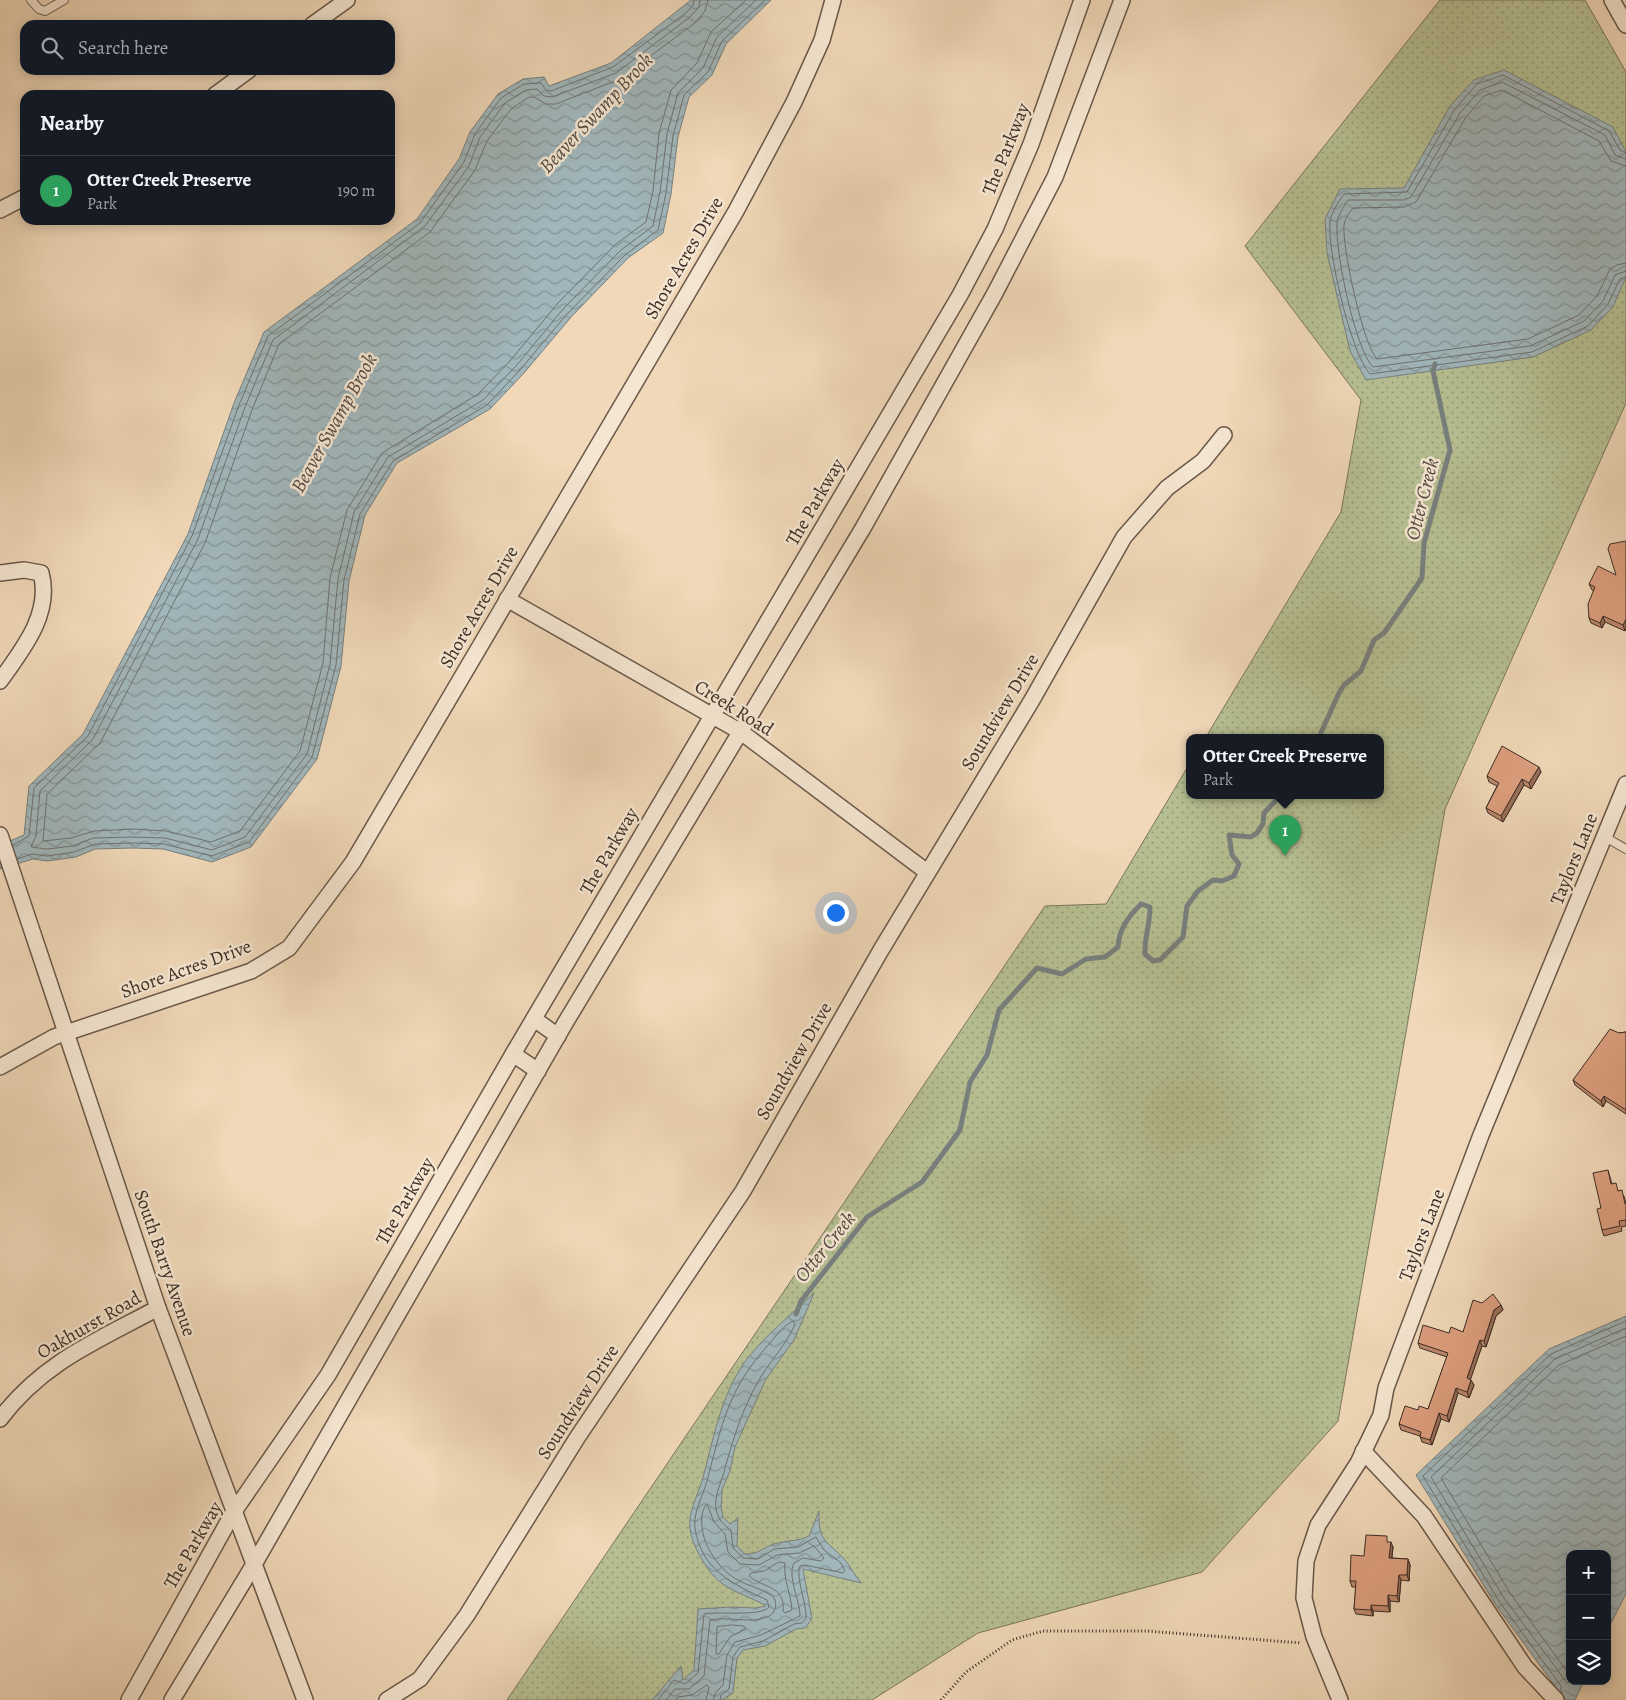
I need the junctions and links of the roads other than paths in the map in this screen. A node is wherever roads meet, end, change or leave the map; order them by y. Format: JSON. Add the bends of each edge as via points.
{"nodes":[{"id":1,"x":32,"y":0,"type":"edge"},
{"id":2,"x":64,"y":0,"type":"edge"},
{"id":3,"x":346,"y":0,"type":"edge"},
{"id":4,"x":833,"y":0,"type":"edge"},
{"id":5,"x":1082,"y":0,"type":"edge"},
{"id":6,"x":1122,"y":0,"type":"edge"},
{"id":7,"x":1612,"y":0,"type":"edge"},
{"id":8,"x":319,"y":20,"type":"edge"},
{"id":9,"x":1626,"y":25,"type":"edge"},
{"id":10,"x":243,"y":75,"type":"edge"},
{"id":11,"x":222,"y":90,"type":"edge"},
{"id":12,"x":20,"y":200,"type":"edge"},
{"id":13,"x":0,"y":210,"type":"edge"},
{"id":14,"x":1224,"y":435,"type":"dead end"},
{"id":15,"x":0,"y":573,"type":"edge"},
{"id":16,"x":507,"y":600,"type":"junction"},
{"id":17,"x":0,"y":681,"type":"edge"},
{"id":18,"x":711,"y":716,"type":"junction"},
{"id":19,"x":741,"y":732,"type":"junction"},
{"id":20,"x":1626,"y":784,"type":"edge"},
{"id":21,"x":1605,"y":837,"type":"junction"},
{"id":22,"x":1,"y":838,"type":"edge"},
{"id":23,"x":1626,"y":849,"type":"edge"},
{"id":24,"x":927,"y":872,"type":"junction"},
{"id":25,"x":534,"y":1020,"type":"junction"},
{"id":26,"x":68,"y":1032,"type":"junction"},
{"id":27,"x":558,"y":1036,"type":"junction"},
{"id":28,"x":513,"y":1054,"type":"junction"},
{"id":29,"x":0,"y":1067,"type":"edge"},
{"id":30,"x":538,"y":1071,"type":"junction"},
{"id":31,"x":158,"y":1308,"type":"junction"},
{"id":32,"x":0,"y":1419,"type":"edge"},
{"id":33,"x":1363,"y":1451,"type":"junction"},
{"id":34,"x":233,"y":1513,"type":"junction"},
{"id":35,"x":253,"y":1566,"type":"junction"},
{"id":36,"x":129,"y":1700,"type":"edge"},
{"id":37,"x":172,"y":1700,"type":"edge"},
{"id":38,"x":305,"y":1700,"type":"edge"},
{"id":39,"x":387,"y":1700,"type":"edge"},
{"id":40,"x":1340,"y":1700,"type":"edge"},
{"id":41,"x":1556,"y":1700,"type":"edge"}],
"edges":[{"from":1,"to":2,"type":"lane","via":[[45,11]]},
{"from":3,"to":8,"type":"street"},
{"from":4,"to":16,"type":"street","name":"Shore Acres Drive","via":[[822,40],[794,102],[736,211]]},
{"from":5,"to":18,"type":"street","name":"The Parkway","via":[[1031,144],[995,229],[960,295]]},
{"from":6,"to":19,"type":"street","via":[[1055,177],[995,293],[863,528]]},
{"from":7,"to":9,"type":"street"},
{"from":10,"to":11,"type":"street"},
{"from":12,"to":13,"type":"street"},
{"from":14,"to":24,"type":"street","name":"Soundview Drive","via":[[1203,461],[1167,488],[1124,537],[1032,700]]},
{"from":15,"to":17,"type":"street","via":[[41,572],[45,588],[41,613],[22,651]]},
{"from":16,"to":18,"type":"street","name":"Creek Road"},
{"from":16,"to":26,"type":"street","name":"Shore Acres Drive","via":[[353,862],[288,948],[250,971]]},
{"from":18,"to":19,"type":"street","name":"Creek Road"},
{"from":18,"to":25,"type":"street","name":"The Parkway"},
{"from":19,"to":24,"type":"street","name":"Creek Road"},
{"from":19,"to":27,"type":"street"},
{"from":20,"to":21,"type":"street","name":"Taylors Lane"},
{"from":21,"to":23,"type":"lane"},
{"from":21,"to":33,"type":"street","name":"Taylors Lane","via":[[1482,1135],[1386,1388],[1381,1415]]},
{"from":22,"to":26,"type":"street","name":"South Barry Avenue"},
{"from":24,"to":39,"type":"street","name":"Soundview Drive","via":[[743,1191],[577,1438],[467,1615],[420,1679]]},
{"from":25,"to":27,"type":"street"},
{"from":25,"to":28,"type":"street","name":"The Parkway"},
{"from":26,"to":29,"type":"street","name":"Shore Acres Drive"},
{"from":26,"to":31,"type":"street","name":"South Barry Avenue"},
{"from":27,"to":30,"type":"street"},
{"from":28,"to":30,"type":"street"},
{"from":28,"to":34,"type":"street","name":"The Parkway","via":[[328,1374]]},
{"from":30,"to":35,"type":"street"},
{"from":31,"to":32,"type":"street","name":"Oakhurst Road","via":[[58,1362],[18,1396]]},
{"from":31,"to":34,"type":"street","name":"South Barry Avenue"},
{"from":33,"to":40,"type":"street","name":"Taylors Lane","via":[[1318,1525],[1306,1561],[1304,1598],[1317,1644]]},
{"from":33,"to":41,"type":"street","via":[[1424,1516],[1525,1666]]},
{"from":34,"to":35,"type":"street","name":"South Barry Avenue"},
{"from":34,"to":36,"type":"street","name":"The Parkway"},
{"from":35,"to":37,"type":"street"},
{"from":35,"to":38,"type":"street","name":"South Barry Avenue"}]}
